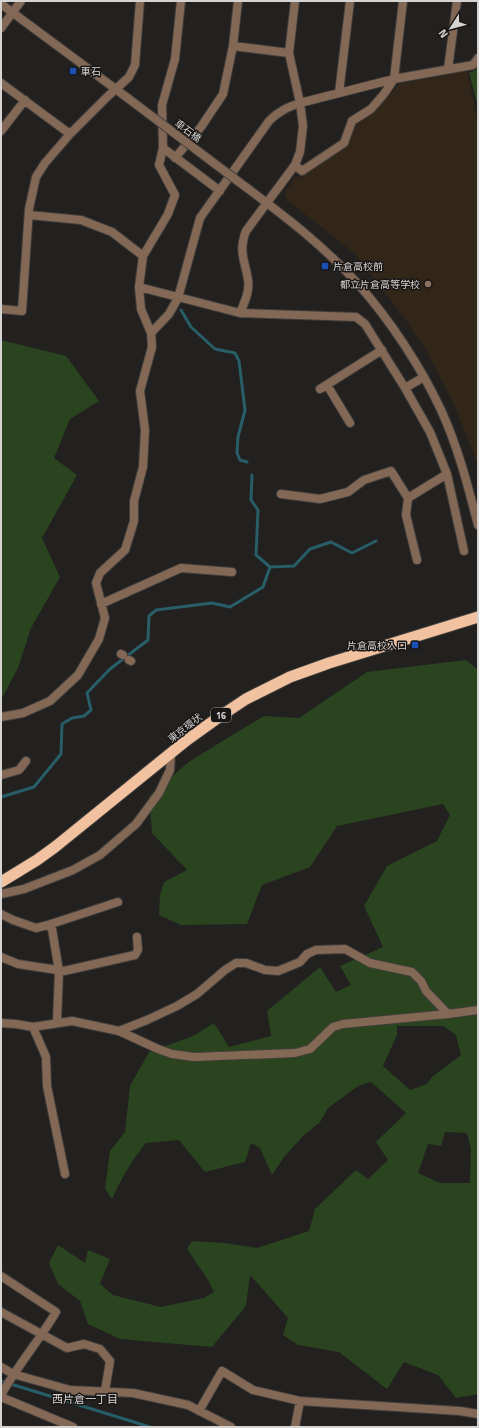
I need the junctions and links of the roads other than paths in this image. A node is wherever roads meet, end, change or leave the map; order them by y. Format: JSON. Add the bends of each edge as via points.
{"nodes":[{"id":1,"x":21,"y":1,"type":"edge"},
{"id":2,"x":140,"y":1,"type":"edge"},
{"id":3,"x":181,"y":1,"type":"edge"},
{"id":4,"x":238,"y":1,"type":"edge"},
{"id":5,"x":295,"y":1,"type":"edge"},
{"id":6,"x":350,"y":1,"type":"edge"},
{"id":7,"x":403,"y":1,"type":"edge"},
{"id":8,"x":456,"y":1,"type":"edge"},
{"id":9,"x":1,"y":4,"type":"edge"},
{"id":10,"x":12,"y":13,"type":"junction"},
{"id":11,"x":1,"y":28,"type":"edge"},
{"id":12,"x":233,"y":46,"type":"junction"},
{"id":13,"x":289,"y":52,"type":"junction"},
{"id":14,"x":478,"y":58,"type":"edge"},
{"id":15,"x":448,"y":69,"type":"junction"},
{"id":16,"x":394,"y":79,"type":"junction"},
{"id":17,"x":1,"y":82,"type":"edge"},
{"id":18,"x":116,"y":89,"type":"junction"},
{"id":19,"x":339,"y":93,"type":"junction"},
{"id":20,"x":25,"y":100,"type":"junction"},
{"id":21,"x":300,"y":103,"type":"junction"},
{"id":22,"x":1,"y":131,"type":"edge"},
{"id":23,"x":70,"y":134,"type":"junction"},
{"id":24,"x":163,"y":148,"type":"junction"},
{"id":25,"x":175,"y":158,"type":"junction"},
{"id":26,"x":295,"y":165,"type":"junction"},
{"id":27,"x":220,"y":191,"type":"junction"},
{"id":28,"x":267,"y":202,"type":"junction"},
{"id":29,"x":29,"y":215,"type":"junction"},
{"id":30,"x":142,"y":256,"type":"junction"},
{"id":31,"x":139,"y":287,"type":"junction"},
{"id":32,"x":178,"y":298,"type":"junction"},
{"id":33,"x":1,"y":309,"type":"edge"},
{"id":34,"x":240,"y":313,"type":"junction"},
{"id":35,"x":151,"y":333,"type":"junction"},
{"id":36,"x":382,"y":350,"type":"junction"},
{"id":37,"x":424,"y":377,"type":"junction"},
{"id":38,"x":405,"y":388,"type":"junction"},
{"id":39,"x":350,"y":423,"type":"dead end"},
{"id":40,"x":447,"y":474,"type":"junction"},
{"id":41,"x":281,"y":494,"type":"dead end"},
{"id":42,"x":408,"y":498,"type":"junction"},
{"id":43,"x":478,"y":525,"type":"edge"},
{"id":44,"x":464,"y":551,"type":"dead end"},
{"id":45,"x":417,"y":560,"type":"dead end"},
{"id":46,"x":232,"y":572,"type":"dead end"},
{"id":47,"x":101,"y":604,"type":"junction"},
{"id":48,"x":478,"y":617,"type":"edge"},
{"id":49,"x":1,"y":717,"type":"edge"},
{"id":50,"x":171,"y":754,"type":"junction"},
{"id":51,"x":26,"y":761,"type":"dead end"},
{"id":52,"x":1,"y":775,"type":"edge"},
{"id":53,"x":1,"y":882,"type":"edge"},
{"id":54,"x":1,"y":894,"type":"edge"},
{"id":55,"x":118,"y":902,"type":"dead end"},
{"id":56,"x":1,"y":914,"type":"edge"},
{"id":57,"x":48,"y":925,"type":"junction"},
{"id":58,"x":137,"y":937,"type":"dead end"},
{"id":59,"x":1,"y":957,"type":"edge"},
{"id":60,"x":59,"y":971,"type":"junction"},
{"id":61,"x":478,"y":1010,"type":"edge"},
{"id":62,"x":448,"y":1014,"type":"junction"},
{"id":63,"x":1,"y":1023,"type":"edge"},
{"id":64,"x":57,"y":1023,"type":"junction"},
{"id":65,"x":33,"y":1027,"type":"junction"},
{"id":66,"x":119,"y":1031,"type":"junction"},
{"id":67,"x":65,"y":1174,"type":"dead end"},
{"id":68,"x":1,"y":1276,"type":"edge"},
{"id":69,"x":1,"y":1312,"type":"edge"},
{"id":70,"x":43,"y":1334,"type":"junction"},
{"id":71,"x":1,"y":1367,"type":"edge"},
{"id":72,"x":12,"y":1376,"type":"junction"},
{"id":73,"x":105,"y":1391,"type":"junction"},
{"id":74,"x":2,"y":1393,"type":"edge"},
{"id":75,"x":300,"y":1401,"type":"junction"},
{"id":76,"x":199,"y":1411,"type":"junction"},
{"id":77,"x":478,"y":1414,"type":"edge"},
{"id":78,"x":72,"y":1427,"type":"edge"},
{"id":79,"x":231,"y":1427,"type":"edge"},
{"id":80,"x":295,"y":1427,"type":"edge"}],
"edges":[{"from":1,"to":10,"type":"street"},
{"from":2,"to":18,"type":"street","via":[[135,65],[129,77]]},
{"from":3,"to":24,"type":"street","via":[[175,59],[162,105]]},
{"from":4,"to":12,"type":"street"},
{"from":5,"to":13,"type":"street"},
{"from":6,"to":19,"type":"street"},
{"from":7,"to":16,"type":"street"},
{"from":8,"to":15,"type":"street"},
{"from":9,"to":10,"type":"street","name":"車石橋"},
{"from":10,"to":11,"type":"street"},
{"from":10,"to":18,"type":"street","name":"車石橋"},
{"from":12,"to":13,"type":"street"},
{"from":12,"to":25,"type":"street","via":[[223,94],[201,127]]},
{"from":13,"to":21,"type":"street"},
{"from":14,"to":15,"type":"street","via":[[473,65]]},
{"from":15,"to":16,"type":"street"},
{"from":16,"to":19,"type":"street"},
{"from":16,"to":26,"type":"street","via":[[371,109],[352,121],[344,143],[302,171]]},
{"from":17,"to":20,"type":"street"},
{"from":18,"to":23,"type":"street"},
{"from":18,"to":28,"type":"street","name":"車石橋","bridge":true},
{"from":19,"to":21,"type":"street"},
{"from":20,"to":22,"type":"street"},
{"from":20,"to":23,"type":"street"},
{"from":21,"to":26,"type":"street","via":[[302,141]]},
{"from":21,"to":27,"type":"street","via":[[277,113],[269,121]]},
{"from":23,"to":29,"type":"street","via":[[45,162],[36,177]]},
{"from":24,"to":25,"type":"street"},
{"from":24,"to":30,"type":"street","via":[[159,165],[175,195],[168,214]]},
{"from":25,"to":27,"type":"street"},
{"from":26,"to":28,"type":"street"},
{"from":27,"to":32,"type":"street","via":[[200,218]]},
{"from":28,"to":34,"type":"street","via":[[243,239],[248,294]]},
{"from":28,"to":37,"type":"street","name":"車石橋","via":[[308,236],[358,284],[379,310]]},
{"from":29,"to":30,"type":"street","via":[[81,220],[112,232]]},
{"from":29,"to":33,"type":"street","via":[[22,311]]},
{"from":30,"to":31,"type":"street"},
{"from":31,"to":32,"type":"street"},
{"from":31,"to":35,"type":"street","via":[[141,309]]},
{"from":32,"to":34,"type":"street"},
{"from":32,"to":35,"type":"street","via":[[169,314]]},
{"from":34,"to":36,"type":"street","via":[[356,317],[365,324]]},
{"from":35,"to":47,"type":"street","via":[[152,347],[140,391],[145,430],[143,467],[134,501],[134,520],[125,550],[100,573],[96,583]]},
{"from":36,"to":38,"type":"street"},
{"from":36,"to":39,"type":"street","via":[[323,387]]},
{"from":37,"to":38,"type":"street"},
{"from":37,"to":43,"type":"street","name":"車石橋","via":[[454,442]]},
{"from":38,"to":40,"type":"street","via":[[430,432]]},
{"from":40,"to":42,"type":"street"},
{"from":40,"to":44,"type":"street"},
{"from":41,"to":42,"type":"street","via":[[320,499],[348,492],[364,480],[391,471]]},
{"from":42,"to":45,"type":"street","via":[[406,515]]},
{"from":46,"to":47,"type":"street","via":[[181,568]]},
{"from":47,"to":49,"type":"street","via":[[105,618],[99,639],[78,675],[50,700],[23,713]]},
{"from":48,"to":50,"type":"highway","name":"東京環状","number":"16","via":[[290,677],[219,716]]},
{"from":50,"to":53,"type":"highway","name":"東京環状","number":"16","via":[[55,847]]},
{"from":50,"to":54,"type":"street","via":[[170,770],[159,793],[136,824],[100,855],[72,870],[24,889]]},
{"from":51,"to":52,"type":"street","via":[[20,770]]},
{"from":55,"to":57,"type":"street"},
{"from":56,"to":57,"type":"street","via":[[36,928]]},
{"from":57,"to":60,"type":"street","via":[[52,929]]},
{"from":58,"to":60,"type":"street","via":[[138,950],[135,955]]},
{"from":59,"to":60,"type":"street","via":[[18,964]]},
{"from":60,"to":64,"type":"street"},
{"from":61,"to":62,"type":"street"},
{"from":62,"to":66,"type":"street","via":[[343,1024],[333,1027],[310,1049],[295,1053],[257,1055],[194,1057],[172,1054]]},
{"from":62,"to":66,"type":"street","via":[[412,972],[370,963],[345,949],[316,950],[300,962],[278,971],[236,963],[197,994],[147,1020]]},
{"from":63,"to":65,"type":"street"},
{"from":64,"to":65,"type":"street"},
{"from":64,"to":66,"type":"street","via":[[72,1021]]},
{"from":65,"to":67,"type":"street","via":[[46,1057],[47,1086]]},
{"from":68,"to":70,"type":"street","via":[[56,1312]]},
{"from":69,"to":70,"type":"street"},
{"from":70,"to":72,"type":"street"},
{"from":70,"to":73,"type":"street","via":[[67,1348],[84,1344],[100,1349],[110,1361]]},
{"from":71,"to":72,"type":"street"},
{"from":72,"to":73,"type":"street","via":[[70,1390]]},
{"from":72,"to":74,"type":"street"},
{"from":73,"to":76,"type":"street","via":[[133,1393],[188,1405]]},
{"from":74,"to":78,"type":"street"},
{"from":75,"to":76,"type":"street","via":[[253,1390],[222,1371]]},
{"from":75,"to":77,"type":"street"},
{"from":75,"to":80,"type":"street"},
{"from":76,"to":79,"type":"street"}]}
